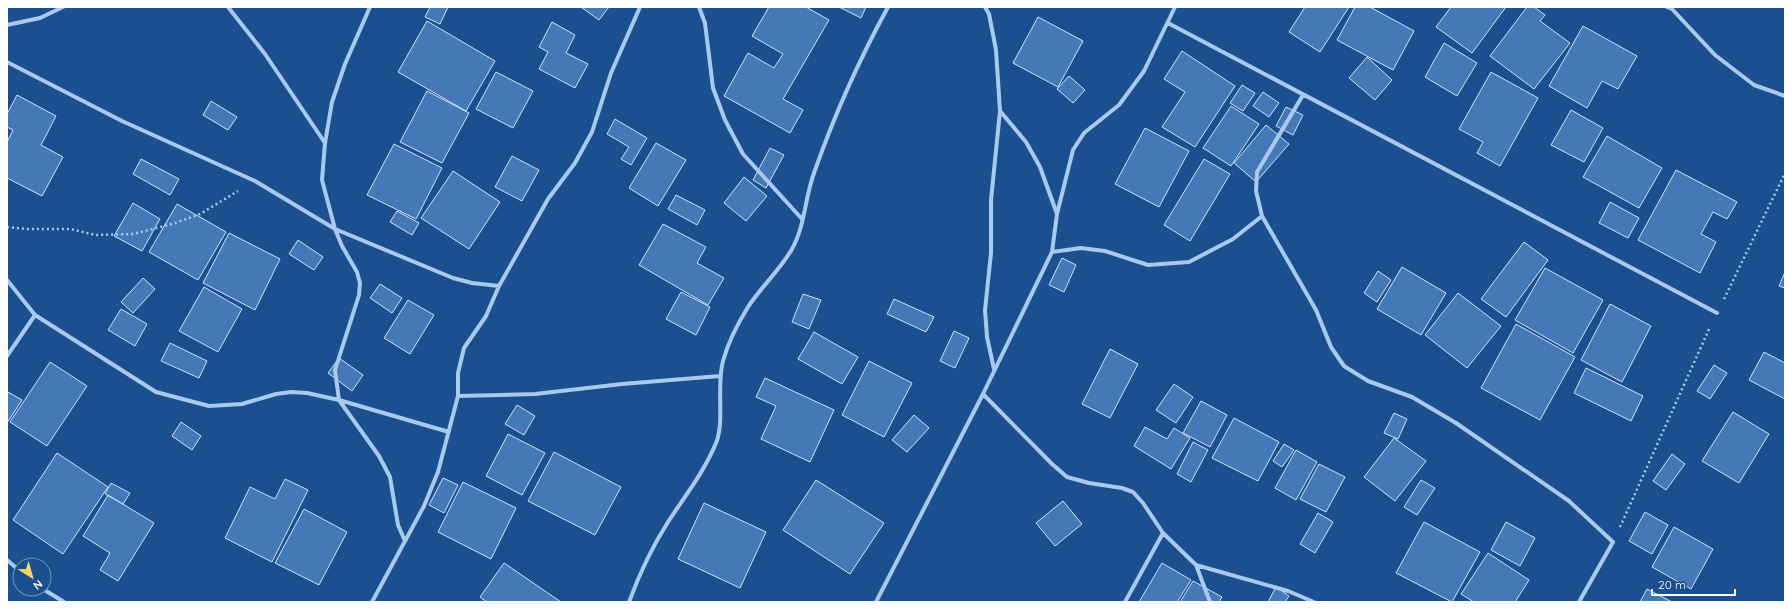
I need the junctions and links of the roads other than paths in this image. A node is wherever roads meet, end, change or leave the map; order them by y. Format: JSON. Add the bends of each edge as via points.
{"nodes":[{"id":1,"x":63,"y":7,"type":"edge"},
{"id":2,"x":228,"y":7,"type":"edge"},
{"id":3,"x":370,"y":7,"type":"edge"},
{"id":4,"x":640,"y":7,"type":"edge"},
{"id":5,"x":699,"y":7,"type":"edge"},
{"id":6,"x":888,"y":7,"type":"edge"},
{"id":7,"x":984,"y":7,"type":"edge"},
{"id":8,"x":1175,"y":7,"type":"edge"},
{"id":9,"x":1667,"y":7,"type":"edge"},
{"id":10,"x":1168,"y":23,"type":"junction"},
{"id":11,"x":7,"y":25,"type":"edge"},
{"id":12,"x":7,"y":62,"type":"edge"},
{"id":13,"x":1303,"y":95,"type":"junction"},
{"id":14,"x":1785,"y":96,"type":"edge"},
{"id":15,"x":1000,"y":111,"type":"junction"},
{"id":16,"x":325,"y":143,"type":"junction"},
{"id":17,"x":1057,"y":214,"type":"junction"},
{"id":18,"x":1262,"y":216,"type":"junction"},
{"id":19,"x":802,"y":219,"type":"junction"},
{"id":20,"x":335,"y":229,"type":"junction"},
{"id":21,"x":1052,"y":252,"type":"junction"},
{"id":22,"x":7,"y":280,"type":"edge"},
{"id":23,"x":500,"y":286,"type":"junction"},
{"id":24,"x":1717,"y":313,"type":"road end"},
{"id":25,"x":35,"y":315,"type":"junction"},
{"id":26,"x":7,"y":356,"type":"edge"},
{"id":27,"x":994,"y":370,"type":"junction"},
{"id":28,"x":720,"y":376,"type":"junction"},
{"id":29,"x":983,"y":394,"type":"junction"},
{"id":30,"x":458,"y":396,"type":"junction"},
{"id":31,"x":339,"y":400,"type":"junction"},
{"id":32,"x":449,"y":432,"type":"junction"},
{"id":33,"x":1163,"y":533,"type":"junction"},
{"id":34,"x":405,"y":541,"type":"junction"},
{"id":35,"x":1196,"y":564,"type":"junction"},
{"id":36,"x":52,"y":595,"type":"edge"},
{"id":37,"x":64,"y":602,"type":"edge"},
{"id":38,"x":372,"y":602,"type":"edge"},
{"id":39,"x":629,"y":602,"type":"edge"},
{"id":40,"x":876,"y":602,"type":"edge"},
{"id":41,"x":1125,"y":602,"type":"edge"},
{"id":42,"x":1210,"y":602,"type":"edge"},
{"id":43,"x":1314,"y":602,"type":"edge"},
{"id":44,"x":1579,"y":602,"type":"edge"}],
"edges":[{"from":1,"to":11,"type":"street","via":[[40,18]]},
{"from":2,"to":16,"type":"street","via":[[265,54]]},
{"from":3,"to":16,"type":"street","via":[[345,64],[332,102]]},
{"from":4,"to":23,"type":"street","via":[[611,74],[592,132],[575,163],[548,200]]},
{"from":5,"to":19,"type":"street","via":[[706,23],[713,88],[725,120],[743,154]]},
{"from":6,"to":19,"type":"street","via":[[872,36],[813,174]]},
{"from":7,"to":15,"type":"street","via":[[989,14],[996,50]]},
{"from":8,"to":10,"type":"street"},
{"from":9,"to":14,"type":"street","via":[[1672,9],[1715,55],[1754,85]]},
{"from":10,"to":13,"type":"street"},
{"from":10,"to":17,"type":"street","via":[[1144,71],[1119,106],[1084,132],[1073,150]]},
{"from":12,"to":20,"type":"street","via":[[122,121],[255,181]]},
{"from":13,"to":18,"type":"street","via":[[1257,172],[1256,191]]},
{"from":13,"to":24,"type":"street"},
{"from":15,"to":17,"type":"street","via":[[1026,142],[1040,167]]},
{"from":15,"to":27,"type":"street","via":[[991,200],[991,253],[985,310],[987,337]]},
{"from":16,"to":20,"type":"street","via":[[322,180]]},
{"from":17,"to":21,"type":"street"},
{"from":18,"to":21,"type":"street","via":[[1233,239],[1189,262],[1148,265],[1105,251],[1081,248]]},
{"from":18,"to":44,"type":"street","via":[[1316,310],[1331,347],[1344,366],[1368,381],[1412,397],[1456,423],[1569,501],[1613,542]]},
{"from":19,"to":28,"type":"street","via":[[792,248],[748,307],[731,339]]},
{"from":20,"to":23,"type":"street","via":[[453,278]]},
{"from":20,"to":31,"type":"street","via":[[360,283],[359,295],[335,370]]},
{"from":21,"to":27,"type":"street"},
{"from":22,"to":25,"type":"street"},
{"from":23,"to":30,"type":"street","via":[[486,316],[464,348],[458,374]]},
{"from":25,"to":26,"type":"street"},
{"from":25,"to":31,"type":"street","via":[[156,392],[209,406],[242,404],[291,392]]},
{"from":27,"to":29,"type":"street"},
{"from":28,"to":30,"type":"street","via":[[535,394]]},
{"from":28,"to":39,"type":"street","via":[[717,441],[705,468],[668,523],[638,578]]},
{"from":29,"to":33,"type":"street","via":[[1067,477],[1133,492]]},
{"from":29,"to":40,"type":"street"},
{"from":30,"to":32,"type":"street"},
{"from":31,"to":32,"type":"street"},
{"from":31,"to":34,"type":"street","via":[[375,449],[390,478],[396,517]]},
{"from":32,"to":34,"type":"street","via":[[438,472],[424,506]]},
{"from":33,"to":35,"type":"street"},
{"from":33,"to":41,"type":"street"},
{"from":34,"to":38,"type":"street"},
{"from":35,"to":42,"type":"street"},
{"from":35,"to":43,"type":"street","via":[[1288,591]]},
{"from":36,"to":37,"type":"street"}]}
